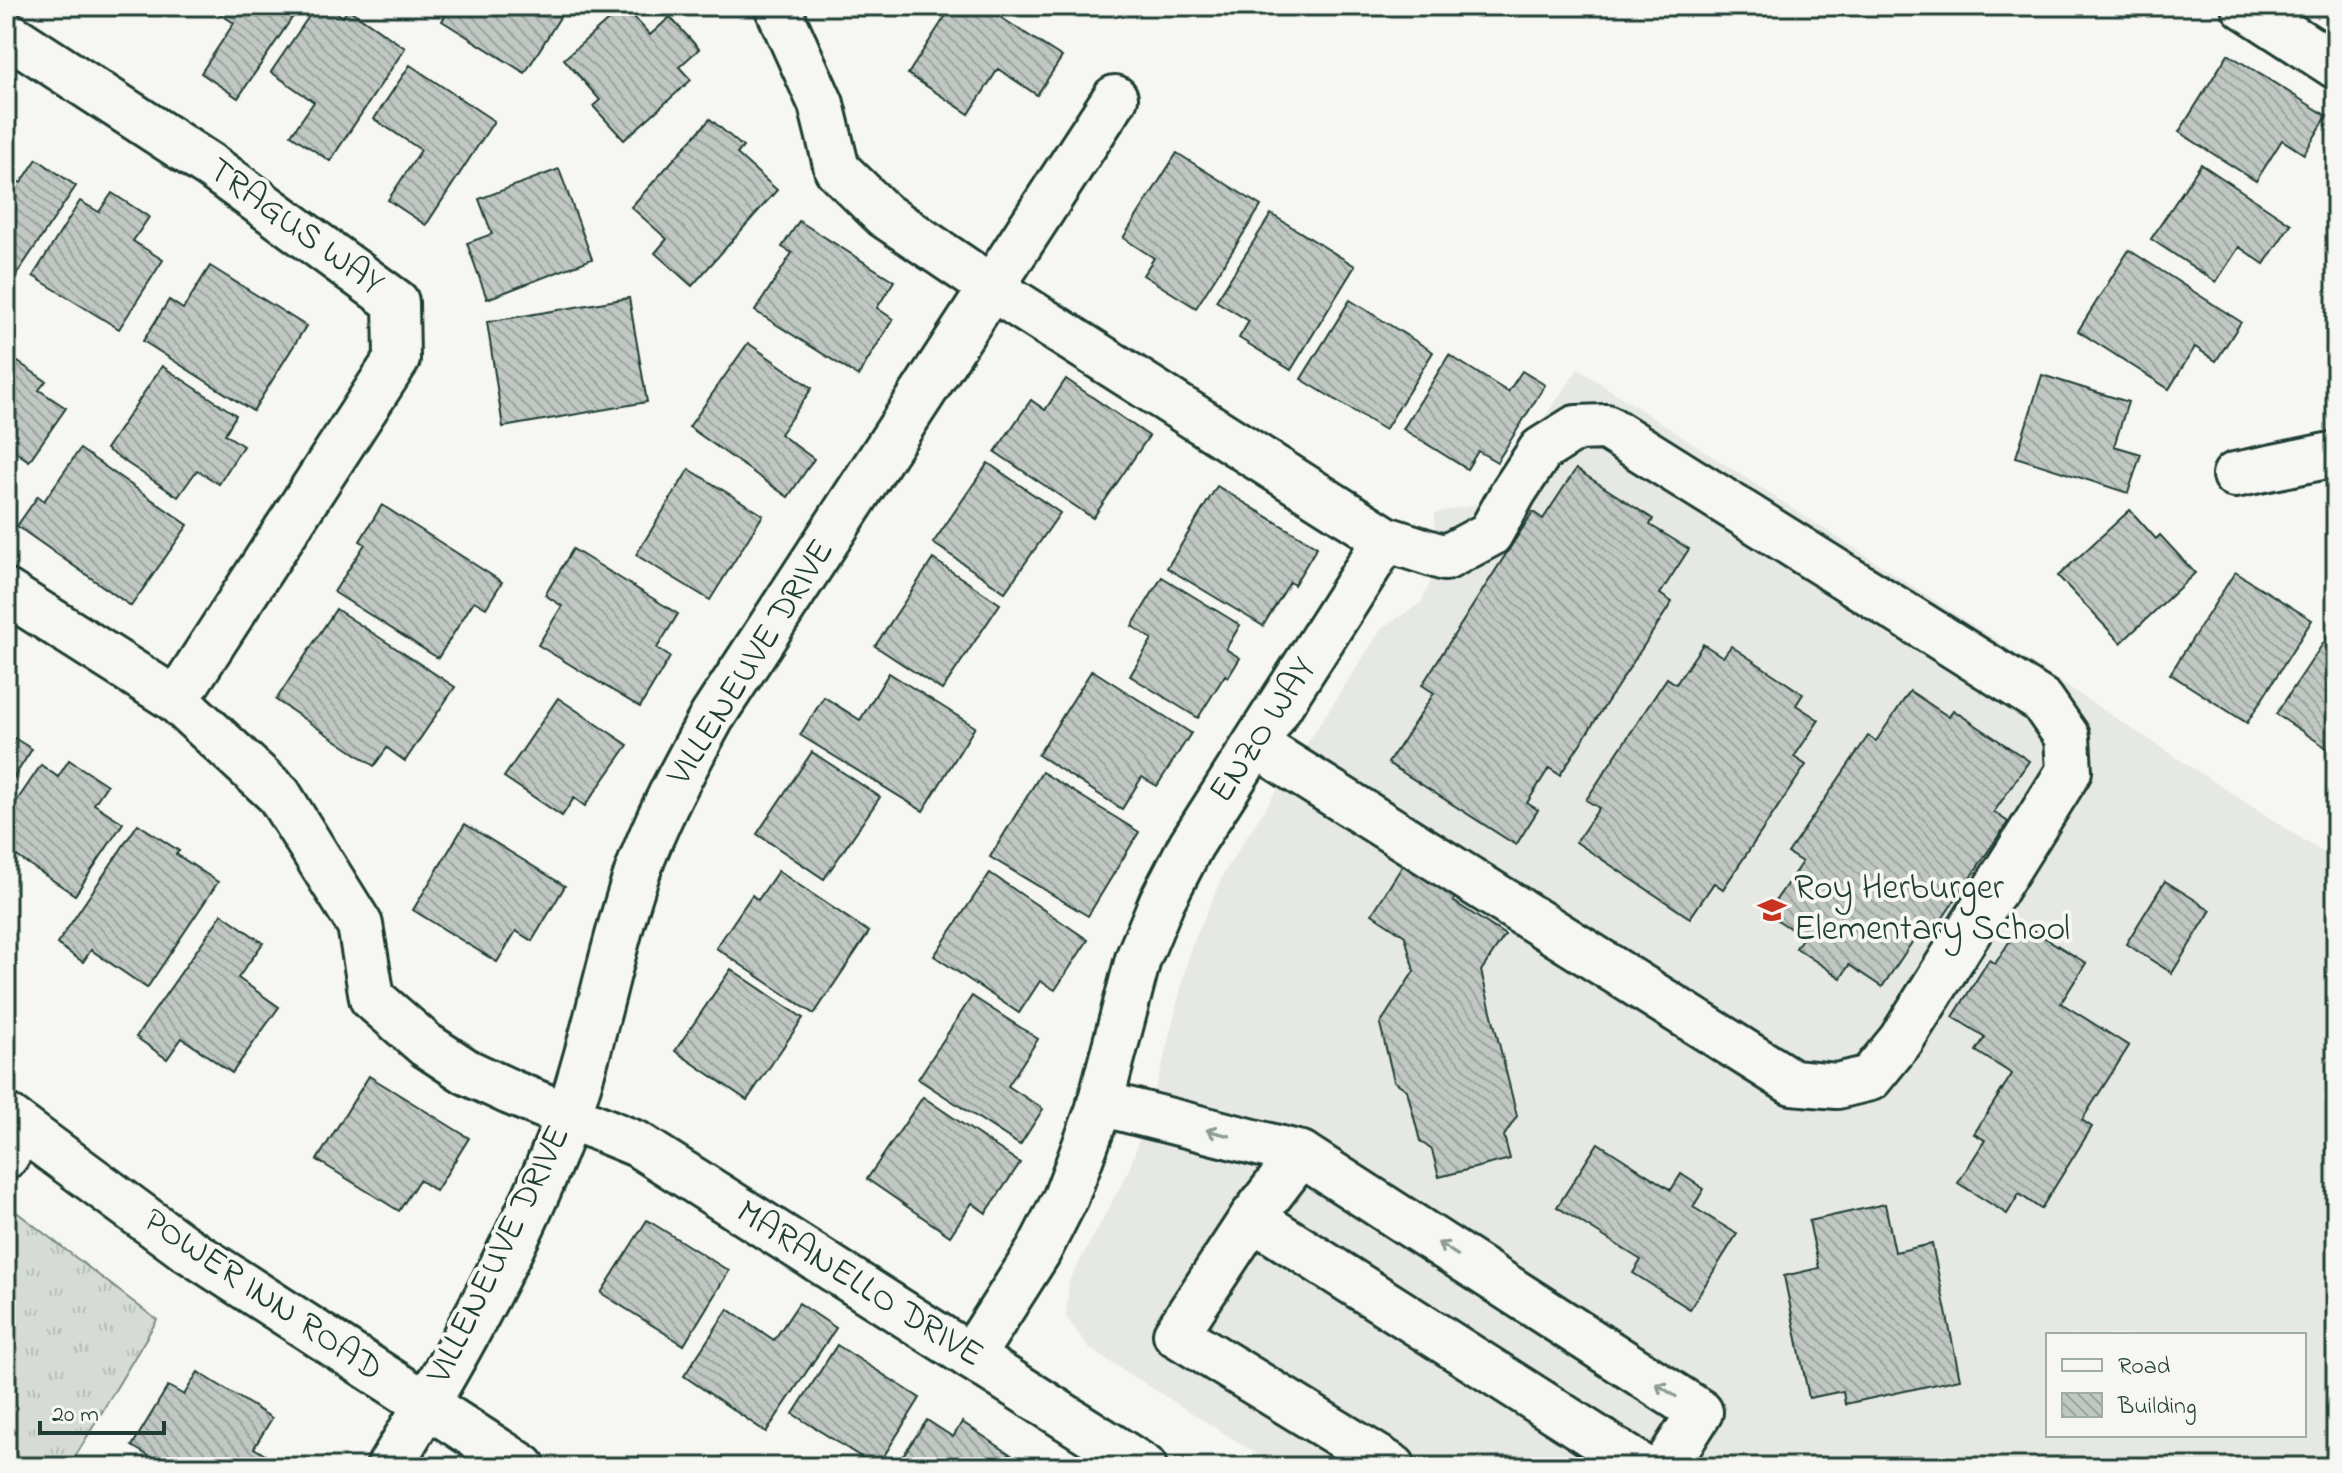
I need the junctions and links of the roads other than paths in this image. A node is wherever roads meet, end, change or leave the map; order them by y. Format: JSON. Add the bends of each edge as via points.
{"nodes":[{"id":1,"x":777,"y":6,"type":"edge"},
{"id":2,"x":2244,"y":6,"type":"edge"},
{"id":3,"x":6,"y":33,"type":"edge"},
{"id":4,"x":2336,"y":66,"type":"edge"},
{"id":5,"x":1115,"y":98,"type":"dead end"},
{"id":6,"x":992,"y":288,"type":"junction"},
{"id":7,"x":2336,"y":454,"type":"edge"},
{"id":8,"x":2235,"y":475,"type":"dead end"},
{"id":9,"x":1386,"y":539,"type":"junction"},
{"id":10,"x":6,"y":592,"type":"edge"},
{"id":11,"x":176,"y":700,"type":"junction"},
{"id":12,"x":1256,"y":745,"type":"junction"},
{"id":13,"x":1100,"y":1103,"type":"junction"},
{"id":14,"x":568,"y":1115,"type":"junction"},
{"id":15,"x":12,"y":1134,"type":"edge"},
{"id":16,"x":1301,"y":1154,"type":"junction"},
{"id":17,"x":1252,"y":1218,"type":"junction"},
{"id":18,"x":971,"y":1357,"type":"junction"},
{"id":19,"x":427,"y":1406,"type":"junction"},
{"id":20,"x":389,"y":1467,"type":"edge"},
{"id":21,"x":523,"y":1467,"type":"edge"},
{"id":22,"x":1144,"y":1467,"type":"edge"},
{"id":23,"x":1393,"y":1467,"type":"edge"},
{"id":24,"x":1642,"y":1467,"type":"edge"},
{"id":25,"x":1665,"y":1467,"type":"edge"}],
"edges":[{"from":1,"to":6,"type":"street","via":[[821,104],[837,169],[884,215]]},
{"from":2,"to":4,"type":"street"},
{"from":3,"to":11,"type":"street","name":"TRAGUS WAY","via":[[213,168],[396,302],[397,359]]},
{"from":5,"to":6,"type":"street","name":"VILLENEUVE DRIVE"},
{"from":6,"to":9,"type":"street"},
{"from":6,"to":14,"type":"street","name":"VILLENEUVE DRIVE","via":[[712,717],[678,778],[637,874]]},
{"from":7,"to":8,"type":"street"},
{"from":9,"to":12,"type":"street","name":"ENZO WAY"},
{"from":9,"to":12,"type":"street","via":[[1445,558],[1490,534],[1541,450],[1576,428],[1606,427],[2042,701],[2067,737],[2069,771],[1901,1040],[1870,1078],[1837,1086],[1792,1082]]},
{"from":10,"to":11,"type":"street","name":"MARANELLO DRIVE"},
{"from":11,"to":14,"type":"street","name":"MARANELLO DRIVE","via":[[279,795],[360,925],[372,998],[467,1072]]},
{"from":12,"to":13,"type":"street","name":"ENZO WAY","via":[[1191,845],[1162,901],[1138,959]]},
{"from":16,"to":13,"type":"street","one_way":true},
{"from":13,"to":18,"type":"street","name":"ENZO WAY","via":[[1066,1197],[1038,1252]]},
{"from":14,"to":18,"type":"street","name":"MARANELLO DRIVE","via":[[637,1144]]},
{"from":14,"to":19,"type":"street","name":"VILLENEUVE DRIVE","via":[[541,1186]]},
{"from":15,"to":19,"type":"street","name":"POWER INN ROAD"},
{"from":16,"to":17,"type":"street"},
{"from":25,"to":16,"type":"street","one_way":true,"via":[[1700,1412]]},
{"from":17,"to":23,"type":"street","via":[[1176,1334]]},
{"from":17,"to":24,"type":"street"},
{"from":18,"to":22,"type":"street","name":"MARANELLO DRIVE"},
{"from":19,"to":20,"type":"street","name":"VILLENEUVE DRIVE"},
{"from":19,"to":21,"type":"street","name":"POWER INN ROAD"}]}
